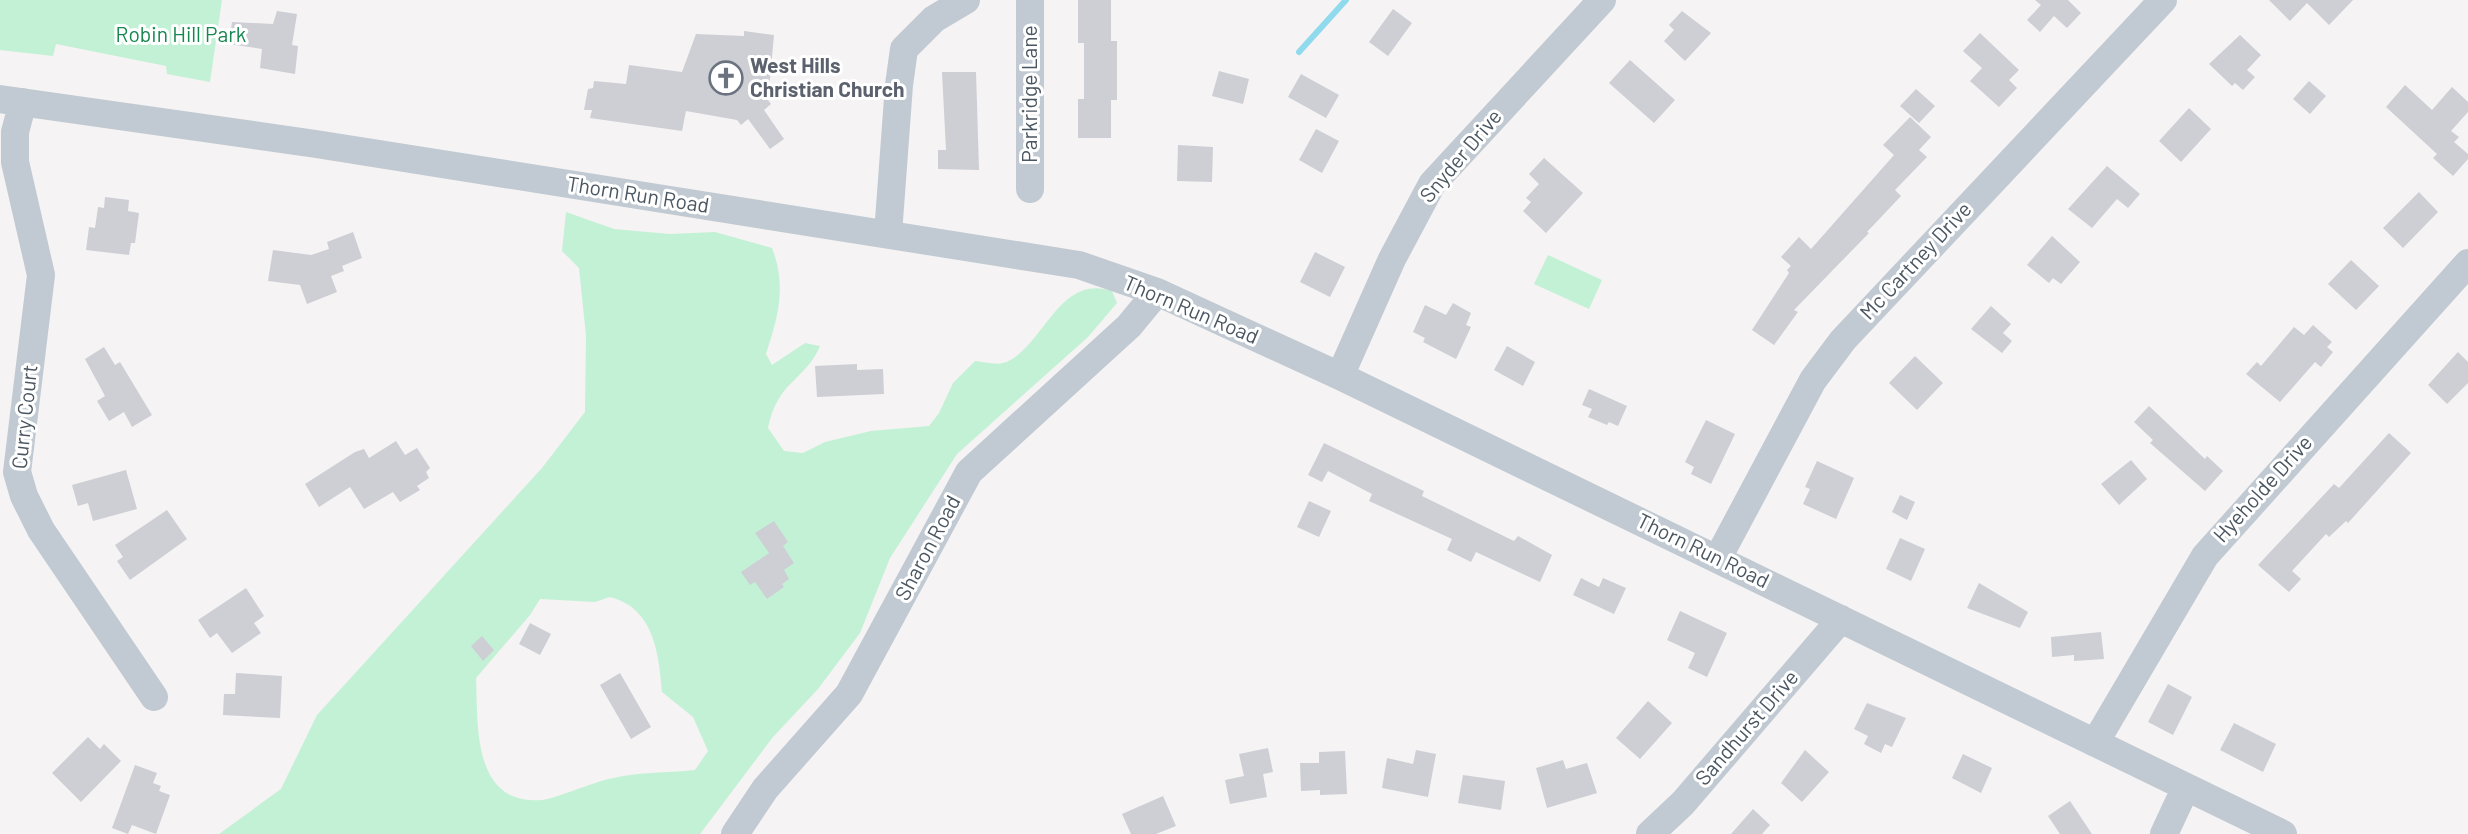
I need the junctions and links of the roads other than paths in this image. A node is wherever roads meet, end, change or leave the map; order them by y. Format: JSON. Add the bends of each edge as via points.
{"nodes":[{"id":1,"x":966,"y":0,"type":"edge"},
{"id":2,"x":1030,"y":0,"type":"edge"},
{"id":3,"x":1602,"y":0,"type":"edge"},
{"id":4,"x":2163,"y":0,"type":"edge"},
{"id":5,"x":11,"y":101,"type":"edge"},
{"id":6,"x":1030,"y":189,"type":"dead end"},
{"id":7,"x":888,"y":234,"type":"junction"},
{"id":8,"x":2468,"y":263,"type":"edge"},
{"id":9,"x":1157,"y":292,"type":"junction"},
{"id":10,"x":1340,"y":376,"type":"junction"},
{"id":11,"x":1718,"y":558,"type":"junction"},
{"id":12,"x":1841,"y":619,"type":"junction"},
{"id":13,"x":154,"y":697,"type":"dead end"},
{"id":14,"x":2095,"y":743,"type":"junction"},
{"id":15,"x":2185,"y":789,"type":"junction"},
{"id":16,"x":735,"y":834,"type":"edge"},
{"id":17,"x":1650,"y":834,"type":"edge"},
{"id":18,"x":2164,"y":834,"type":"edge"},
{"id":19,"x":2283,"y":834,"type":"edge"}],
"edges":[{"from":1,"to":7,"type":"street","via":[[934,19],[904,49]]},
{"from":2,"to":6,"type":"street","name":"Parkridge Lane"},
{"from":3,"to":10,"type":"street","name":"Snyder Drive","via":[[1432,184],[1387,269]]},
{"from":4,"to":11,"type":"street","name":"Mc Cartney Drive","via":[[1843,340],[1813,380]]},
{"from":5,"to":7,"type":"street","name":"Thorn Run Road"},
{"from":5,"to":13,"type":"street","name":"Curry Court","via":[[15,162],[41,275],[18,472],[34,520]]},
{"from":7,"to":9,"type":"street","name":"Thorn Run Road","via":[[1079,265]]},
{"from":8,"to":14,"type":"street","name":"Hyeholde Drive","via":[[2205,556]]},
{"from":9,"to":10,"type":"street","name":"Thorn Run Road"},
{"from":9,"to":16,"type":"street","name":"Sharon Road","via":[[1129,326],[969,472],[849,694],[765,789]]},
{"from":10,"to":11,"type":"street","name":"Thorn Run Road"},
{"from":11,"to":12,"type":"street","name":"Thorn Run Road"},
{"from":12,"to":14,"type":"street","name":"Thorn Run Road"},
{"from":12,"to":17,"type":"street","name":"Sandhurst Drive","via":[[1683,803]]},
{"from":14,"to":15,"type":"street","name":"Thorn Run Road"},
{"from":15,"to":18,"type":"street"},
{"from":15,"to":19,"type":"street","name":"Thorn Run Road"}]}
